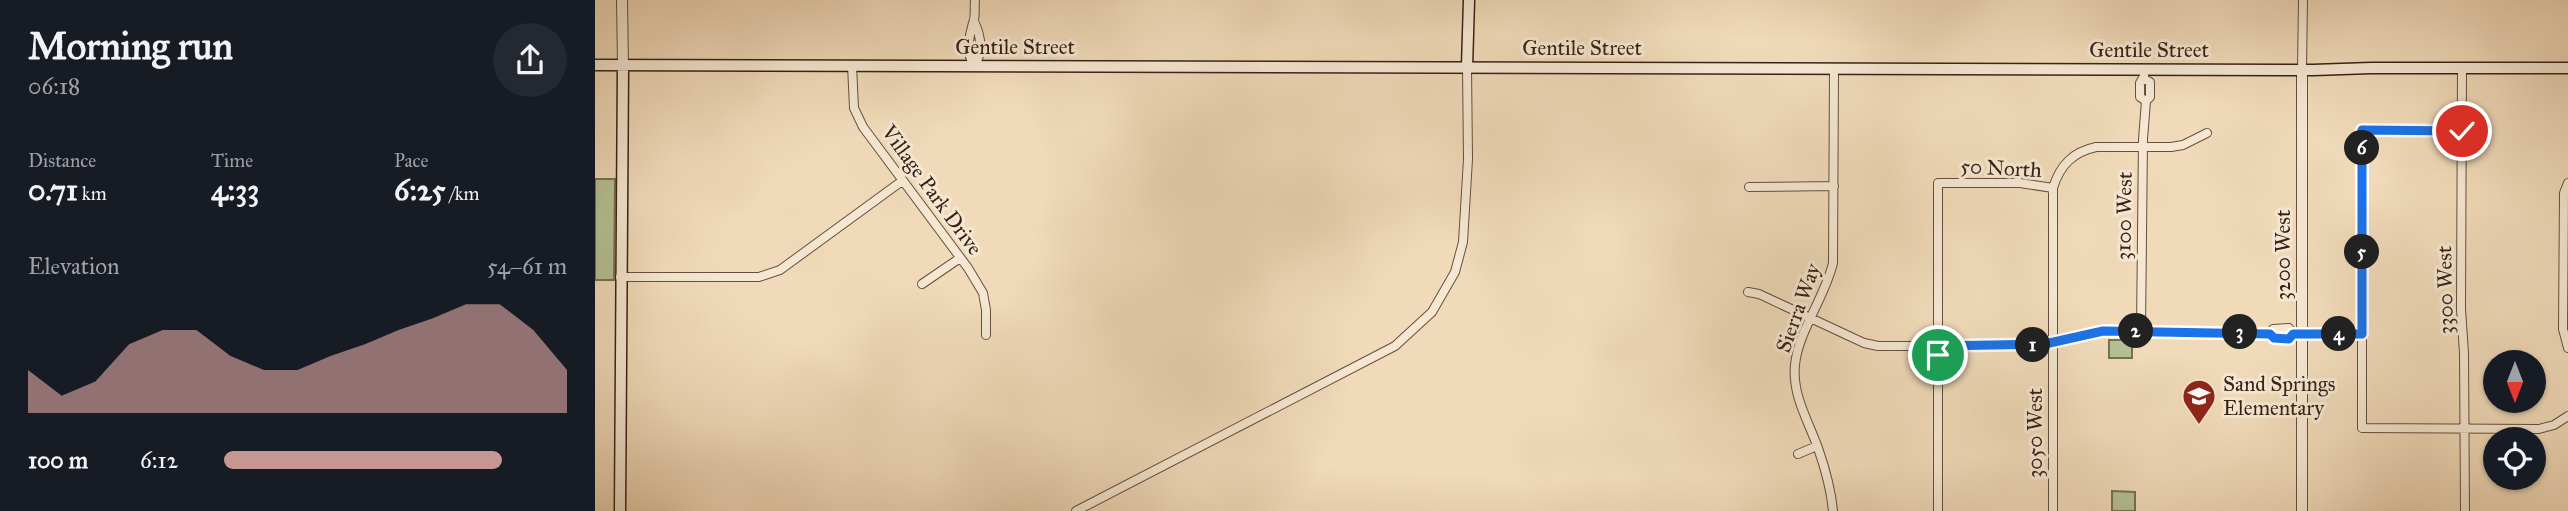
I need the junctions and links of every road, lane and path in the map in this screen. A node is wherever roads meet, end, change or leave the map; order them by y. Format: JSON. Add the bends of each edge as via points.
{"nodes":[{"id":1,"x":622,"y":0,"type":"edge"},
{"id":2,"x":975,"y":0,"type":"edge"},
{"id":3,"x":1469,"y":0,"type":"edge"},
{"id":4,"x":2303,"y":0,"type":"edge"},
{"id":5,"x":595,"y":65,"type":"edge"},
{"id":6,"x":623,"y":65,"type":"junction"},
{"id":7,"x":852,"y":65,"type":"junction"},
{"id":8,"x":974,"y":66,"type":"junction"},
{"id":9,"x":1468,"y":67,"type":"junction"},
{"id":10,"x":1834,"y":68,"type":"junction"},
{"id":11,"x":2462,"y":68,"type":"junction"},
{"id":12,"x":2568,"y":68,"type":"edge"},
{"id":13,"x":2302,"y":70,"type":"junction"},
{"id":14,"x":2144,"y":74,"type":"junction"},
{"id":15,"x":2462,"y":131,"type":"junction"},
{"id":16,"x":2207,"y":133,"type":"dead end"},
{"id":17,"x":2143,"y":147,"type":"junction"},
{"id":18,"x":902,"y":181,"type":"junction"},
{"id":19,"x":2567,"y":183,"type":"edge"},
{"id":20,"x":1834,"y":186,"type":"junction"},
{"id":21,"x":1749,"y":187,"type":"dead end"},
{"id":22,"x":2053,"y":188,"type":"junction"},
{"id":23,"x":960,"y":258,"type":"junction"},
{"id":24,"x":620,"y":277,"type":"junction"},
{"id":25,"x":922,"y":284,"type":"dead end"},
{"id":26,"x":1748,"y":292,"type":"dead end"},
{"id":27,"x":1812,"y":318,"type":"junction"},
{"id":28,"x":2141,"y":331,"type":"junction"},
{"id":29,"x":2298,"y":334,"type":"junction"},
{"id":30,"x":2362,"y":334,"type":"junction"},
{"id":31,"x":986,"y":335,"type":"dead end"},
{"id":32,"x":2053,"y":342,"type":"junction"},
{"id":33,"x":1938,"y":346,"type":"junction"},
{"id":34,"x":2568,"y":348,"type":"edge"},
{"id":35,"x":2568,"y":416,"type":"edge"},
{"id":36,"x":2465,"y":429,"type":"junction"},
{"id":37,"x":1817,"y":446,"type":"junction"},
{"id":38,"x":1798,"y":454,"type":"dead end"},
{"id":39,"x":620,"y":511,"type":"edge"},
{"id":40,"x":1076,"y":511,"type":"edge"},
{"id":41,"x":1833,"y":511,"type":"edge"},
{"id":42,"x":1938,"y":511,"type":"edge"},
{"id":43,"x":2053,"y":511,"type":"edge"},
{"id":44,"x":2302,"y":511,"type":"edge"},
{"id":45,"x":2465,"y":511,"type":"edge"}],
"edges":[{"from":1,"to":6,"type":"street"},
{"from":2,"to":8,"type":"street","via":[[969,33],[969,57]]},
{"from":3,"to":9,"type":"main road"},
{"from":4,"to":13,"type":"street","name":"3200 West"},
{"from":5,"to":6,"type":"main road","name":"Gentile Street"},
{"from":6,"to":7,"type":"main road","name":"Gentile Street"},
{"from":6,"to":24,"type":"main road"},
{"from":7,"to":8,"type":"main road","name":"Gentile Street"},
{"from":7,"to":18,"type":"street","name":"Village Park Drive","via":[[855,108],[863,127]]},
{"from":8,"to":9,"type":"main road","name":"Gentile Street"},
{"from":9,"to":10,"type":"main road","name":"Gentile Street"},
{"from":9,"to":40,"type":"street","via":[[1464,243],[1455,272],[1432,312],[1395,346]]},
{"from":10,"to":14,"type":"main road","name":"Gentile Street"},
{"from":10,"to":20,"type":"street","name":"Sierra Way"},
{"from":11,"to":12,"type":"main road","name":"Gentile Street"},
{"from":11,"to":13,"type":"main road","name":"Gentile Street"},
{"from":11,"to":15,"type":"street","name":"3300 West"},
{"from":13,"to":14,"type":"main road","name":"Gentile Street"},
{"from":13,"to":29,"type":"street","name":"3200 West"},
{"from":14,"to":17,"type":"street","name":"3100 West","via":[[2150,82],[2150,97]]},
{"from":15,"to":30,"type":"street","via":[[2362,130]]},
{"from":15,"to":36,"type":"street","name":"3300 West"},
{"from":16,"to":17,"type":"street","name":"50 North","via":[[2183,145]]},
{"from":17,"to":22,"type":"street","name":"50 North","via":[[2085,149],[2063,166]]},
{"from":17,"to":28,"type":"street","name":"3100 West"},
{"from":18,"to":23,"type":"street","name":"Village Park Drive"},
{"from":18,"to":24,"type":"street","via":[[781,270],[759,277]]},
{"from":19,"to":34,"type":"street","via":[[2563,328]]},
{"from":20,"to":21,"type":"street"},
{"from":20,"to":27,"type":"street","name":"Sierra Way","via":[[1833,263]]},
{"from":22,"to":32,"type":"street","name":"3050 West"},
{"from":22,"to":33,"type":"street","name":"50 North","via":[[2021,183],[1938,183]]},
{"from":23,"to":25,"type":"street"},
{"from":23,"to":31,"type":"street","name":"Village Park Drive","via":[[983,293]]},
{"from":24,"to":39,"type":"main road"},
{"from":26,"to":27,"type":"street"},
{"from":27,"to":33,"type":"street","via":[[1872,345]]},
{"from":27,"to":37,"type":"street","name":"Sierra Way","via":[[1795,375],[1799,401]]},
{"from":28,"to":29,"type":"street","via":[[2270,334],[2273,328],[2289,328]]},
{"from":28,"to":32,"type":"street","via":[[2103,331]]},
{"from":29,"to":30,"type":"street"},
{"from":29,"to":44,"type":"street","name":"3200 West"},
{"from":30,"to":36,"type":"street","via":[[2363,428]]},
{"from":32,"to":33,"type":"street"},
{"from":32,"to":43,"type":"street","name":"3050 West"},
{"from":33,"to":42,"type":"street"},
{"from":35,"to":36,"type":"street","via":[[2539,429]]},
{"from":36,"to":45,"type":"street","name":"3300 West"},
{"from":37,"to":38,"type":"street"},
{"from":37,"to":41,"type":"street","name":"Sierra Way"}]}
